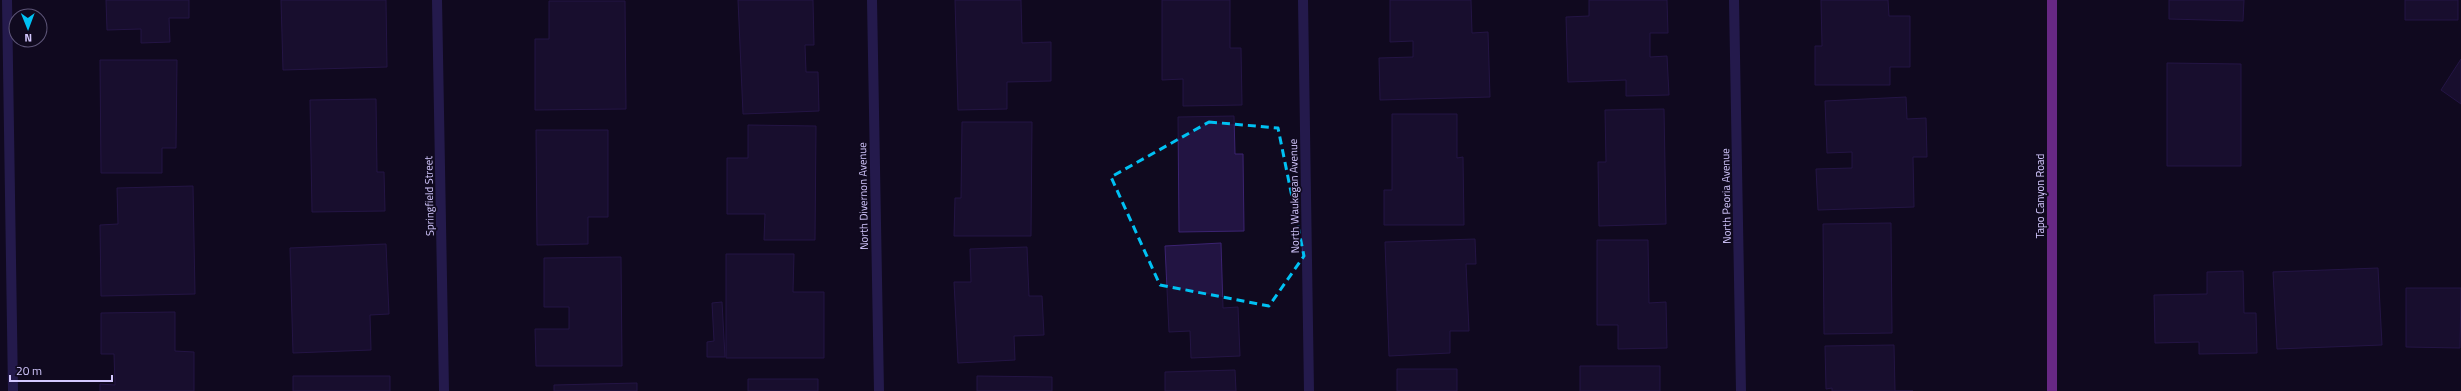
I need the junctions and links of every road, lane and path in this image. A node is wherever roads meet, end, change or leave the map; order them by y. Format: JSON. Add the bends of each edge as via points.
{"nodes":[{"id":1,"x":7,"y":0,"type":"edge"},
{"id":2,"x":437,"y":0,"type":"edge"},
{"id":3,"x":872,"y":0,"type":"edge"},
{"id":4,"x":1303,"y":0,"type":"edge"},
{"id":5,"x":1734,"y":0,"type":"edge"},
{"id":6,"x":2052,"y":0,"type":"edge"},
{"id":7,"x":13,"y":391,"type":"edge"},
{"id":8,"x":444,"y":391,"type":"edge"},
{"id":9,"x":879,"y":391,"type":"edge"},
{"id":10,"x":1309,"y":391,"type":"edge"},
{"id":11,"x":1741,"y":391,"type":"edge"},
{"id":12,"x":2052,"y":391,"type":"edge"}],
"edges":[{"from":1,"to":7,"type":"street"},
{"from":2,"to":8,"type":"street","name":"Springfield Street"},
{"from":3,"to":9,"type":"street","name":"North Divernon Avenue"},
{"from":4,"to":10,"type":"street","name":"North Waukegan Avenue"},
{"from":5,"to":11,"type":"street","name":"North Peoria Avenue"},
{"from":6,"to":12,"type":"main road","name":"Tapo Canyon Road"}]}
